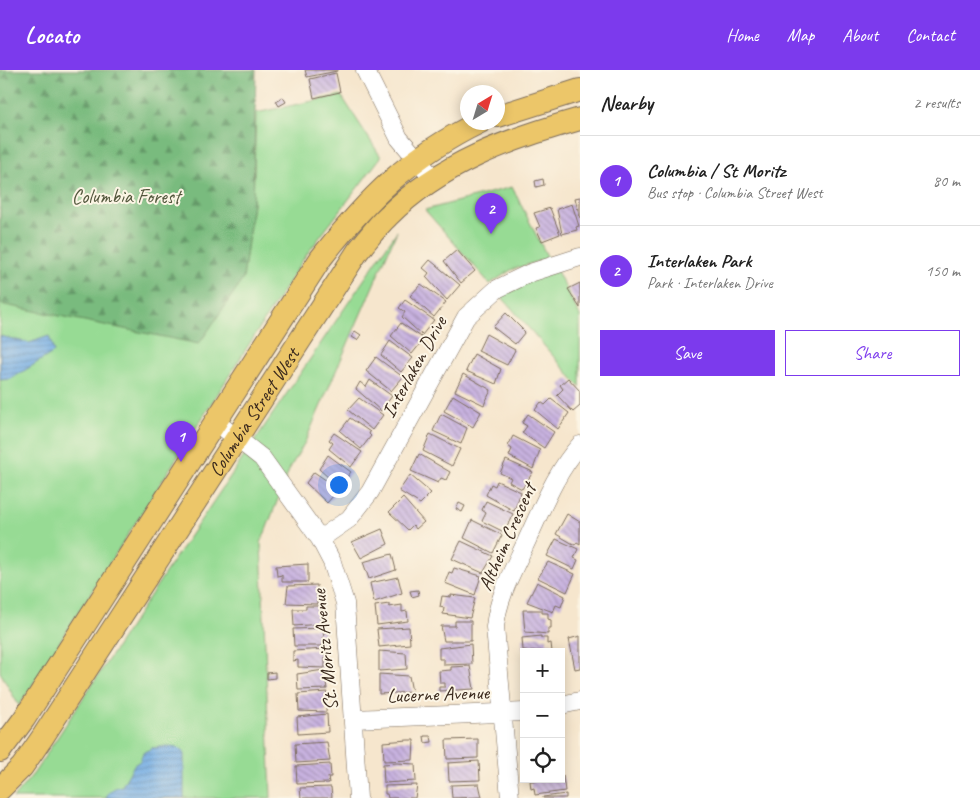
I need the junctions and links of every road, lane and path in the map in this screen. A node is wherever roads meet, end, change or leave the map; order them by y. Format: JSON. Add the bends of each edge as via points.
{"nodes":[{"id":1,"x":365,"y":70,"type":"edge"},
{"id":2,"x":580,"y":90,"type":"edge"},
{"id":3,"x":505,"y":114,"type":"edge"},
{"id":4,"x":580,"y":119,"type":"edge"},
{"id":5,"x":466,"y":130,"type":"edge"},
{"id":6,"x":416,"y":159,"type":"junction"},
{"id":7,"x":433,"y":178,"type":"junction"},
{"id":8,"x":580,"y":257,"type":"edge"},
{"id":9,"x":216,"y":422,"type":"junction"},
{"id":10,"x":237,"y":436,"type":"junction"},
{"id":11,"x":580,"y":445,"type":"edge"},
{"id":12,"x":320,"y":539,"type":"junction"},
{"id":13,"x":580,"y":701,"type":"edge"},
{"id":14,"x":565,"y":704,"type":"edge"},
{"id":15,"x":520,"y":712,"type":"edge"},
{"id":16,"x":501,"y":714,"type":"junction"},
{"id":17,"x":354,"y":719,"type":"junction"},
{"id":18,"x":0,"y":751,"type":"edge"},
{"id":19,"x":0,"y":789,"type":"edge"},
{"id":20,"x":358,"y":798,"type":"edge"},
{"id":21,"x":510,"y":798,"type":"edge"}],
"edges":[{"from":1,"to":6,"type":"street","via":[[399,138]]},
{"from":2,"to":3,"type":"main road"},
{"from":4,"to":7,"type":"main road","name":"Columbia Street West","via":[[484,150]]},
{"from":5,"to":6,"type":"main road","name":"Columbia Street West"},
{"from":6,"to":7,"type":"street"},
{"from":6,"to":9,"type":"main road","name":"Columbia Street West","via":[[381,188],[343,229]]},
{"from":7,"to":10,"type":"main road","name":"Columbia Street West","via":[[388,216],[358,250]]},
{"from":8,"to":12,"type":"street","name":"Interlaken Drive","via":[[530,272],[497,289],[466,317],[370,492],[350,519]]},
{"from":9,"to":10,"type":"street","name":"St. Moritz Avenue"},
{"from":9,"to":18,"type":"main road","name":"Columbia Street West","via":[[24,719]]},
{"from":10,"to":12,"type":"street","name":"St. Moritz Avenue","via":[[274,471]]},
{"from":10,"to":19,"type":"main road","name":"Columbia Street West","via":[[42,738],[22,767]]},
{"from":11,"to":16,"type":"street","name":"Altheim Crescent","via":[[558,474],[499,604],[495,627]]},
{"from":12,"to":17,"type":"street","name":"St. Moritz Avenue","via":[[332,562],[344,604]]},
{"from":13,"to":14,"type":"street"},
{"from":15,"to":16,"type":"street","name":"Lucerne Avenue"},
{"from":16,"to":17,"type":"street","name":"Lucerne Avenue"},
{"from":16,"to":21,"type":"street","name":"Altheim Crescent"},
{"from":17,"to":20,"type":"street","name":"St. Moritz Avenue"}]}
